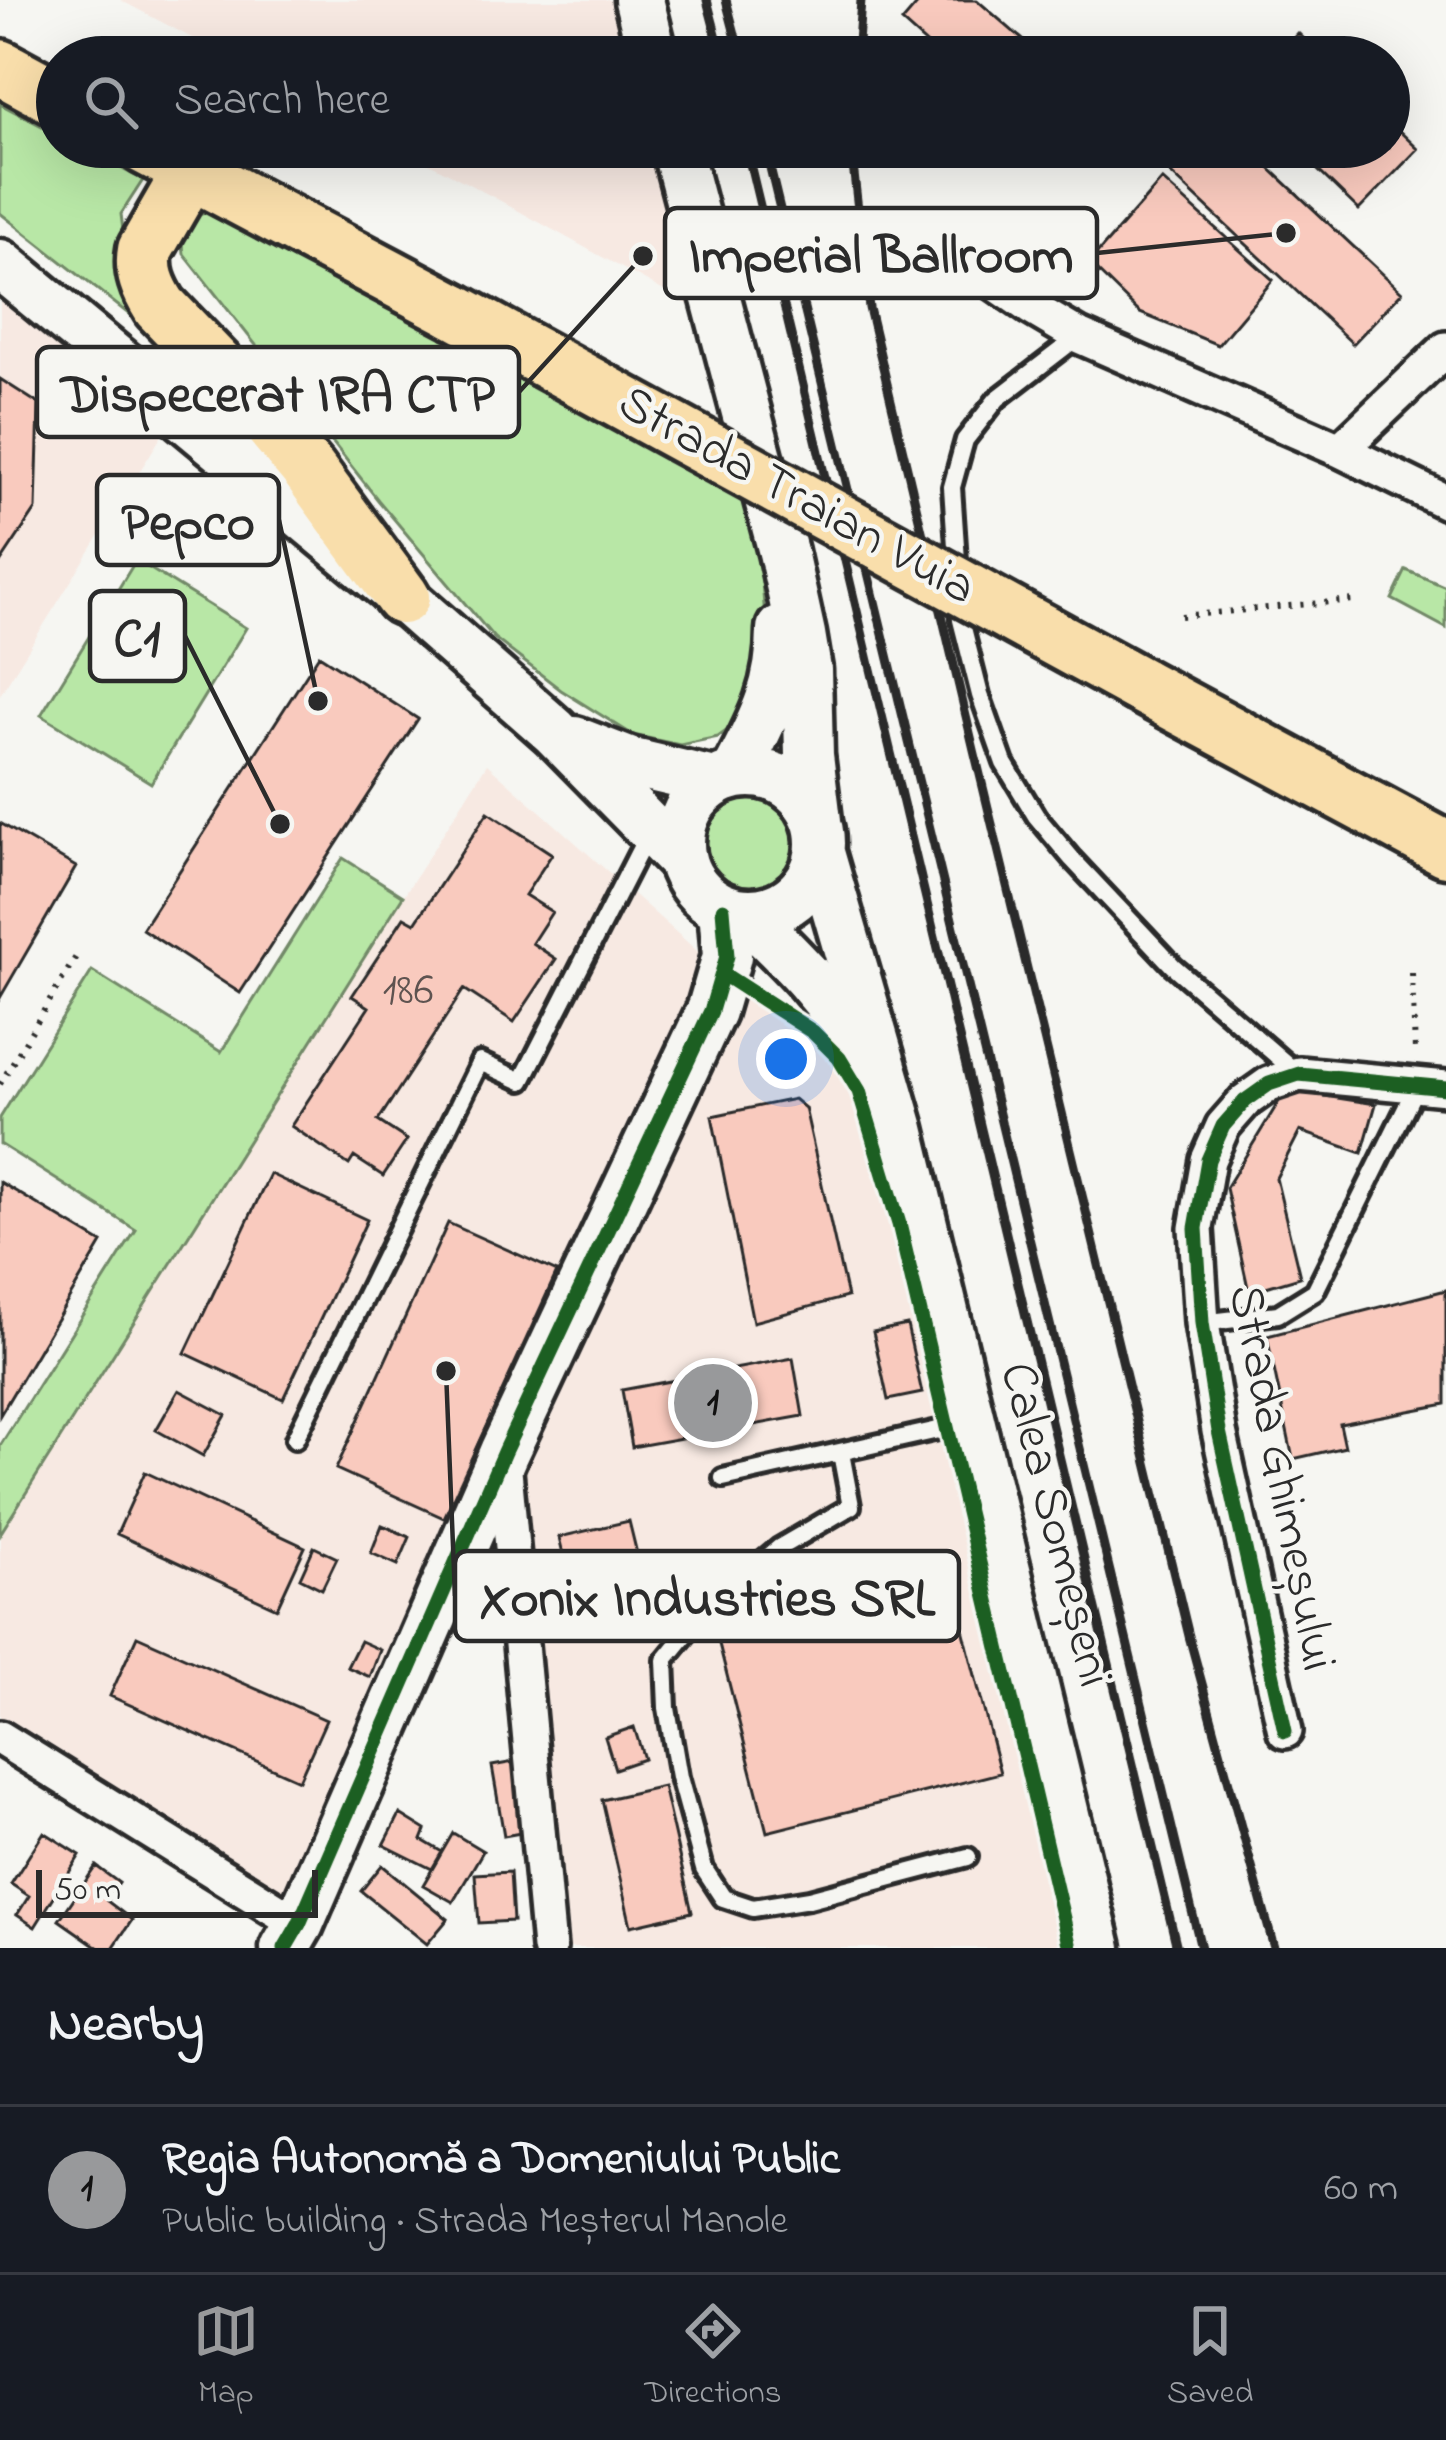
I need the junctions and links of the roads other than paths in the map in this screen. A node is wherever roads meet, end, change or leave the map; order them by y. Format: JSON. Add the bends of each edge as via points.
{"nodes":[{"id":1,"x":639,"y":0,"type":"edge"},
{"id":2,"x":648,"y":36,"type":"edge"},
{"id":3,"x":0,"y":67,"type":"edge"},
{"id":4,"x":36,"y":87,"type":"edge"},
{"id":5,"x":165,"y":168,"type":"edge"},
{"id":6,"x":182,"y":168,"type":"edge"},
{"id":7,"x":682,"y":168,"type":"edge"},
{"id":8,"x":936,"y":242,"type":"dead end"},
{"id":9,"x":0,"y":264,"type":"edge"},
{"id":10,"x":1079,"y":336,"type":"junction"},
{"id":11,"x":1446,"y":350,"type":"edge"},
{"id":12,"x":1340,"y":450,"type":"junction"},
{"id":13,"x":1446,"y":502,"type":"edge"},
{"id":14,"x":783,"y":552,"type":"junction"},
{"id":15,"x":402,"y":597,"type":"junction"},
{"id":16,"x":554,"y":731,"type":"junction"},
{"id":17,"x":724,"y":778,"type":"junction"},
{"id":18,"x":818,"y":837,"type":"junction"},
{"id":19,"x":666,"y":845,"type":"junction"},
{"id":20,"x":1446,"y":848,"type":"edge"},
{"id":21,"x":733,"y":911,"type":"junction"},
{"id":22,"x":1299,"y":1074,"type":"junction"},
{"id":23,"x":1431,"y":1086,"type":"edge"},
{"id":24,"x":900,"y":1129,"type":"junction"},
{"id":25,"x":1202,"y":1323,"type":"junction"},
{"id":26,"x":971,"y":1422,"type":"junction"},
{"id":27,"x":295,"y":1438,"type":"dead end"},
{"id":28,"x":504,"y":1452,"type":"junction"},
{"id":29,"x":841,"y":1453,"type":"junction"},
{"id":30,"x":723,"y":1478,"type":"dead end"},
{"id":31,"x":1286,"y":1731,"type":"dead end"},
{"id":32,"x":0,"y":1738,"type":"edge"},
{"id":33,"x":968,"y":1857,"type":"dead end"},
{"id":34,"x":292,"y":1936,"type":"edge"},
{"id":35,"x":549,"y":1948,"type":"edge"},
{"id":36,"x":1097,"y":1948,"type":"edge"}],
"edges":[{"from":1,"to":2,"type":"main road"},
{"from":3,"to":4,"type":"main road"},
{"from":5,"to":15,"type":"main road","via":[[142,264],[152,293],[308,469]]},
{"from":6,"to":20,"type":"main road","name":"Strada Traian Vuia","bridge":true},
{"from":7,"to":14,"type":"main road","name":"Calea Someșeni"},
{"from":8,"to":10,"type":"street"},
{"from":9,"to":15,"type":"main road"},
{"from":10,"to":12,"type":"street"},
{"from":10,"to":22,"type":"lane","via":[[997,399],[965,440],[952,487],[961,620],[980,695],[1004,764],[1072,859],[1173,965]]},
{"from":11,"to":12,"type":"street"},
{"from":12,"to":13,"type":"street"},
{"from":14,"to":17,"type":"main road","name":"Calea Someșeni","via":[[777,681]]},
{"from":14,"to":18,"type":"main road","name":"Calea Someșeni","via":[[806,660]]},
{"from":15,"to":16,"type":"main road"},
{"from":16,"to":17,"type":"main road","via":[[629,762]]},
{"from":16,"to":19,"type":"main road"},
{"from":17,"to":18,"type":"main road","via":[[776,777],[807,802]]},
{"from":17,"to":19,"type":"main road","via":[[697,796],[679,838]]},
{"from":18,"to":21,"type":"main road","via":[[814,874],[802,891],[765,912]]},
{"from":18,"to":24,"type":"main road","name":"Calea Someșeni"},
{"from":19,"to":21,"type":"main road","via":[[704,897]]},
{"from":19,"to":27,"type":"lane","via":[[522,1081],[480,1062]]},
{"from":21,"to":24,"type":"main road","name":"Calea Someșeni","via":[[828,999]]},
{"from":21,"to":28,"type":"main road","via":[[712,1011]]},
{"from":22,"to":23,"type":"street"},
{"from":22,"to":25,"type":"street","name":"Strada Ghimeșului","via":[[1245,1100],[1208,1160],[1196,1228]]},
{"from":23,"to":25,"type":"lane","via":[[1315,1291],[1278,1314]]},
{"from":24,"to":26,"type":"main road","name":"Calea Someșeni"},
{"from":25,"to":31,"type":"street","name":"Strada Ghimeșului"},
{"from":26,"to":29,"type":"lane"},
{"from":26,"to":36,"type":"main road","name":"Calea Someșeni"},
{"from":28,"to":34,"type":"main road"},
{"from":28,"to":35,"type":"street"},
{"from":29,"to":30,"type":"lane"},
{"from":29,"to":33,"type":"lane","via":[[851,1506],[779,1548],[710,1605],[665,1660],[679,1778],[704,1869],[723,1898],[753,1908]]},
{"from":32,"to":34,"type":"street"}]}
